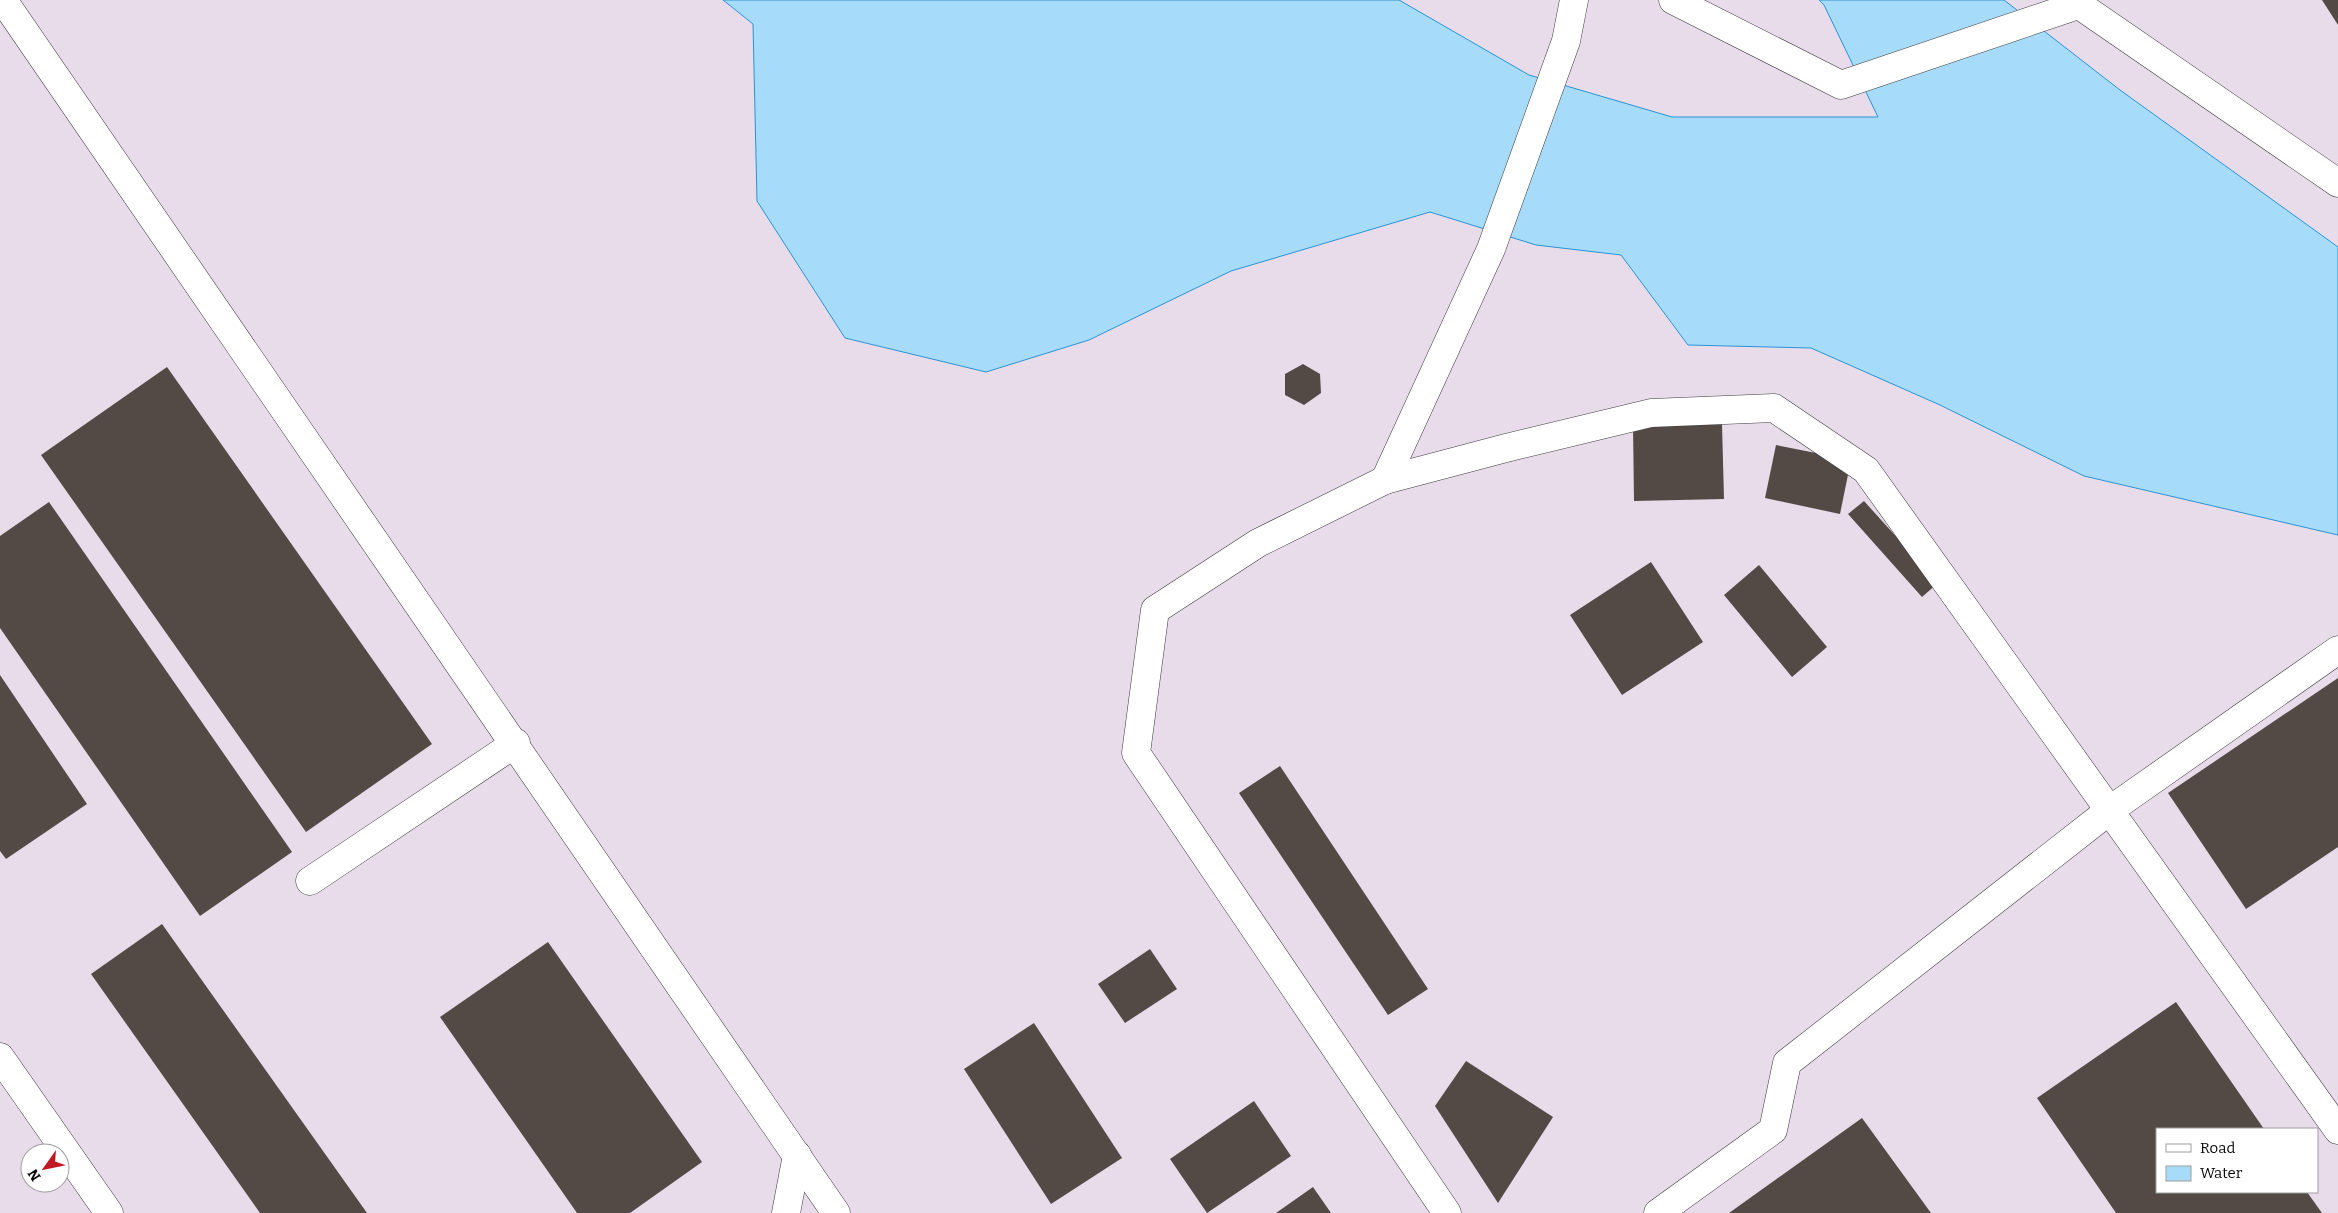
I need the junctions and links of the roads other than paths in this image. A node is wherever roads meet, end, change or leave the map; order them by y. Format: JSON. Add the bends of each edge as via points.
{"nodes":[{"id":1,"x":3,"y":0,"type":"edge"},
{"id":2,"x":1574,"y":0,"type":"edge"},
{"id":3,"x":1673,"y":0,"type":"edge"},
{"id":4,"x":2075,"y":2,"type":"edge"},
{"id":5,"x":2338,"y":183,"type":"edge"},
{"id":6,"x":1385,"y":480,"type":"junction"},
{"id":7,"x":2338,"y":650,"type":"edge"},
{"id":8,"x":516,"y":744,"type":"junction"},
{"id":9,"x":2110,"y":810,"type":"junction"},
{"id":10,"x":310,"y":881,"type":"dead end"},
{"id":11,"x":0,"y":1057,"type":"edge"},
{"id":12,"x":2338,"y":1130,"type":"edge"},
{"id":13,"x":796,"y":1155,"type":"junction"},
{"id":14,"x":109,"y":1213,"type":"edge"},
{"id":15,"x":786,"y":1213,"type":"edge"},
{"id":16,"x":836,"y":1213,"type":"edge"},
{"id":17,"x":1448,"y":1213,"type":"edge"},
{"id":18,"x":1658,"y":1213,"type":"edge"}],
"edges":[{"from":1,"to":8,"type":"lane"},
{"from":2,"to":6,"type":"lane","via":[[1566,41],[1492,249]]},
{"from":3,"to":4,"type":"lane","via":[[1841,85],[2046,16]]},
{"from":4,"to":5,"type":"lane"},
{"from":6,"to":9,"type":"lane","via":[[1651,413],[1774,408],[1866,470]]},
{"from":6,"to":17,"type":"lane","via":[[1258,543],[1155,610],[1136,753]]},
{"from":7,"to":9,"type":"lane"},
{"from":8,"to":10,"type":"lane"},
{"from":8,"to":13,"type":"lane"},
{"from":9,"to":12,"type":"lane"},
{"from":9,"to":18,"type":"lane","via":[[1787,1063],[1773,1130]]},
{"from":11,"to":14,"type":"lane"},
{"from":13,"to":15,"type":"lane"},
{"from":13,"to":16,"type":"lane"}]}
